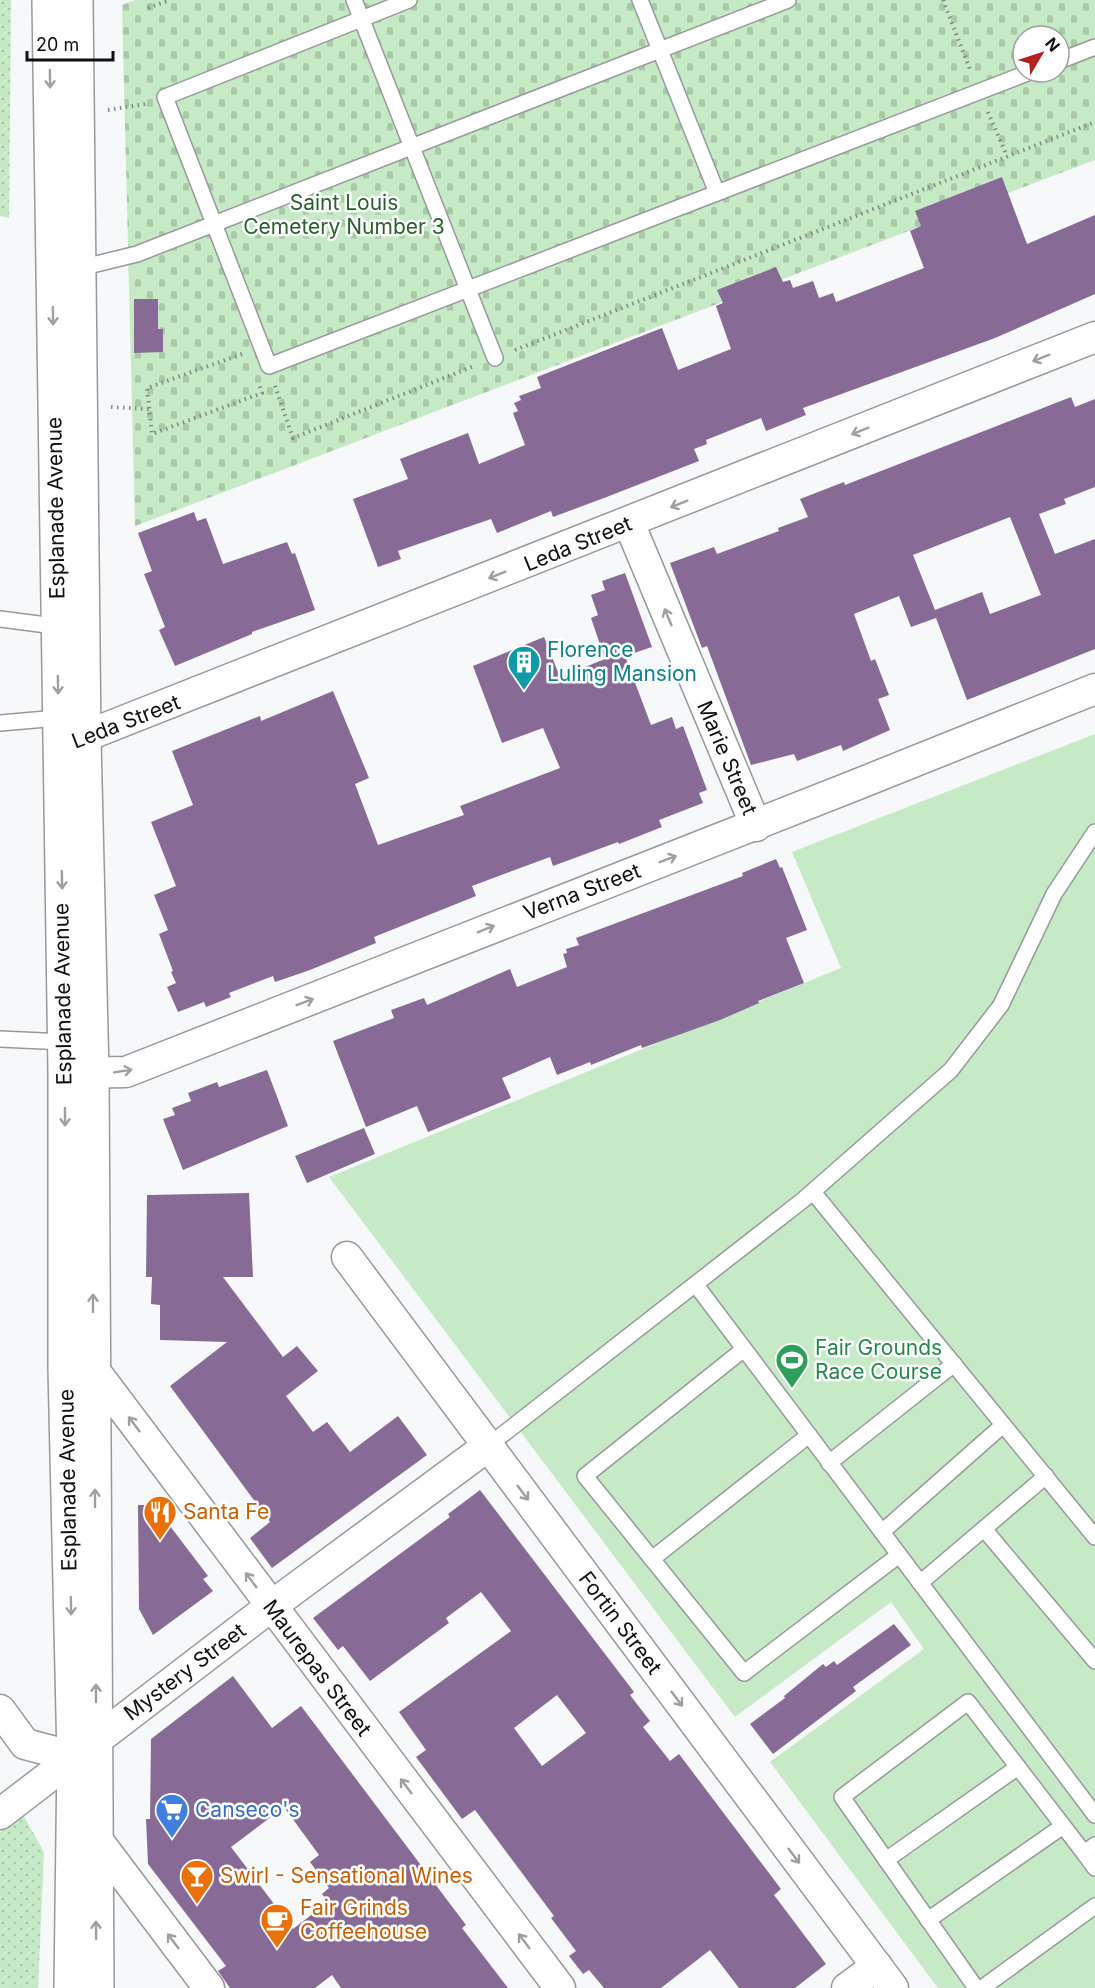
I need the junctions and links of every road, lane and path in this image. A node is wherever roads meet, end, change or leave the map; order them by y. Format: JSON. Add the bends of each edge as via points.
{"nodes":[{"id":1,"x":49,"y":0,"type":"edge"},
{"id":2,"x":76,"y":0,"type":"edge"},
{"id":3,"x":170,"y":0,"type":"edge"},
{"id":4,"x":354,"y":0,"type":"edge"},
{"id":5,"x":408,"y":0,"type":"edge"},
{"id":6,"x":640,"y":0,"type":"edge"},
{"id":7,"x":788,"y":0,"type":"edge"},
{"id":8,"x":148,"y":8,"type":"dead end"},
{"id":9,"x":361,"y":19,"type":"junction"},
{"id":10,"x":1095,"y":47,"type":"edge"},
{"id":11,"x":660,"y":50,"type":"junction"},
{"id":12,"x":1071,"y":56,"type":"edge"},
{"id":13,"x":1011,"y":79,"type":"edge"},
{"id":14,"x":165,"y":97,"type":"junction"},
{"id":15,"x":64,"y":111,"type":"junction"},
{"id":16,"x":1095,"y":122,"type":"edge"},
{"id":17,"x":411,"y":147,"type":"junction"},
{"id":18,"x":717,"y":193,"type":"junction"},
{"id":19,"x":214,"y":224,"type":"junction"},
{"id":20,"x":66,"y":269,"type":"junction"},
{"id":21,"x":467,"y":290,"type":"junction"},
{"id":22,"x":1095,"y":337,"type":"edge"},
{"id":23,"x":495,"y":358,"type":"junction"},
{"id":24,"x":262,"y":369,"type":"junction"},
{"id":25,"x":80,"y":406,"type":"junction"},
{"id":26,"x":149,"y":409,"type":"junction"},
{"id":27,"x":629,"y":524,"type":"junction"},
{"id":28,"x":0,"y":619,"type":"edge"},
{"id":29,"x":70,"y":628,"type":"junction"},
{"id":30,"x":1095,"y":688,"type":"edge"},
{"id":31,"x":0,"y":723,"type":"edge"},
{"id":32,"x":67,"y":735,"type":"junction"},
{"id":33,"x":756,"y":826,"type":"junction"},
{"id":34,"x":1095,"y":832,"type":"edge"},
{"id":35,"x":0,"y":1039,"type":"edge"},
{"id":36,"x":74,"y":1063,"type":"junction"},
{"id":37,"x":813,"y":1192,"type":"junction"},
{"id":38,"x":347,"y":1257,"type":"dead end"},
{"id":39,"x":696,"y":1285,"type":"junction"},
{"id":40,"x":744,"y":1349,"type":"junction"},
{"id":41,"x":954,"y":1364,"type":"junction"},
{"id":42,"x":80,"y":1369,"type":"junction"},
{"id":43,"x":1004,"y":1425,"type":"junction"},
{"id":44,"x":809,"y":1435,"type":"junction"},
{"id":45,"x":488,"y":1446,"type":"junction"},
{"id":46,"x":829,"y":1463,"type":"junction"},
{"id":47,"x":1046,"y":1476,"type":"junction"},
{"id":48,"x":984,"y":1529,"type":"junction"},
{"id":49,"x":882,"y":1532,"type":"junction"},
{"id":50,"x":1095,"y":1536,"type":"edge"},
{"id":51,"x":899,"y":1556,"type":"junction"},
{"id":52,"x":652,"y":1559,"type":"junction"},
{"id":53,"x":920,"y":1583,"type":"junction"},
{"id":54,"x":270,"y":1607,"type":"junction"},
{"id":55,"x":1095,"y":1661,"type":"edge"},
{"id":56,"x":0,"y":1710,"type":"edge"},
{"id":57,"x":85,"y":1749,"type":"junction"},
{"id":58,"x":1018,"y":1767,"type":"junction"},
{"id":59,"x":0,"y":1814,"type":"edge"},
{"id":60,"x":1095,"y":1815,"type":"edge"},
{"id":61,"x":1063,"y":1826,"type":"junction"},
{"id":62,"x":95,"y":1838,"type":"junction"},
{"id":63,"x":1089,"y":1849,"type":"edge"},
{"id":64,"x":886,"y":1860,"type":"junction"},
{"id":65,"x":1095,"y":1868,"type":"edge"},
{"id":66,"x":1095,"y":1906,"type":"edge"},
{"id":67,"x":928,"y":1920,"type":"junction"},
{"id":68,"x":885,"y":1977,"type":"edge"},
{"id":69,"x":71,"y":1988,"type":"edge"},
{"id":70,"x":97,"y":1988,"type":"edge"},
{"id":71,"x":209,"y":1988,"type":"edge"},
{"id":72,"x":560,"y":1988,"type":"edge"},
{"id":73,"x":847,"y":1988,"type":"edge"},
{"id":74,"x":976,"y":1988,"type":"edge"},
{"id":75,"x":982,"y":1988,"type":"edge"}],
"edges":[{"from":1,"to":15,"type":"street","name":"Esplanade Avenue","one_way":true},
{"from":2,"to":15,"type":"street","name":"Esplanade Avenue"},
{"from":3,"to":8,"type":"path"},
{"from":4,"to":9,"type":"lane"},
{"from":5,"to":9,"type":"lane"},
{"from":6,"to":11,"type":"lane"},
{"from":7,"to":11,"type":"lane"},
{"from":9,"to":14,"type":"lane"},
{"from":9,"to":17,"type":"lane"},
{"from":10,"to":12,"type":"lane"},
{"from":11,"to":17,"type":"lane"},
{"from":11,"to":18,"type":"lane"},
{"from":13,"to":18,"type":"lane"},
{"from":14,"to":15,"type":"path","via":[[136,106]]},
{"from":14,"to":19,"type":"lane"},
{"from":15,"to":20,"type":"street","name":"Esplanade Avenue"},
{"from":16,"to":23,"type":"path"},
{"from":17,"to":19,"type":"lane"},
{"from":17,"to":21,"type":"lane"},
{"from":18,"to":21,"type":"lane"},
{"from":19,"to":20,"type":"lane","via":[[137,254]]},
{"from":19,"to":24,"type":"lane"},
{"from":20,"to":25,"type":"street","name":"Esplanade Avenue"},
{"from":20,"to":29,"type":"street","name":"Esplanade Avenue","one_way":true},
{"from":21,"to":23,"type":"lane"},
{"from":21,"to":24,"type":"lane"},
{"from":22,"to":27,"type":"street","name":"Leda Street","one_way":true},
{"from":23,"to":24,"type":"path","via":[[293,438]]},
{"from":24,"to":26,"type":"path","via":[[247,353],[147,388]]},
{"from":24,"to":26,"type":"path","via":[[262,393],[152,434]]},
{"from":25,"to":26,"type":"path"},
{"from":25,"to":29,"type":"street","name":"Esplanade Avenue"},
{"from":27,"to":32,"type":"street","name":"Leda Street","one_way":true},
{"from":33,"to":27,"type":"street","name":"Marie Street","one_way":true},
{"from":28,"to":29,"type":"lane"},
{"from":29,"to":32,"type":"street","name":"Esplanade Avenue"},
{"from":30,"to":33,"type":"street","name":"Verna Street"},
{"from":31,"to":32,"type":"lane"},
{"from":32,"to":36,"type":"street","name":"Esplanade Avenue"},
{"from":36,"to":33,"type":"street","name":"Verna Street","one_way":true,"via":[[126,1072]]},
{"from":34,"to":37,"type":"lane","via":[[1054,894],[1000,1005],[951,1070]]},
{"from":35,"to":36,"type":"lane"},
{"from":36,"to":42,"type":"street","name":"Esplanade Avenue"},
{"from":37,"to":39,"type":"lane"},
{"from":37,"to":41,"type":"lane"},
{"from":38,"to":45,"type":"street","name":"Fortin Street"},
{"from":39,"to":40,"type":"lane"},
{"from":39,"to":45,"type":"lane"},
{"from":40,"to":44,"type":"lane"},
{"from":40,"to":52,"type":"lane","via":[[585,1476]]},
{"from":41,"to":43,"type":"lane"},
{"from":41,"to":46,"type":"lane"},
{"from":54,"to":42,"type":"street","name":"Maurepas Street","one_way":true},
{"from":42,"to":57,"type":"street","name":"Esplanade Avenue"},
{"from":43,"to":47,"type":"lane"},
{"from":43,"to":49,"type":"lane"},
{"from":44,"to":46,"type":"lane"},
{"from":44,"to":52,"type":"lane"},
{"from":45,"to":54,"type":"street","name":"Mystery Street"},
{"from":45,"to":68,"type":"street","name":"Fortin Street","one_way":true},
{"from":46,"to":49,"type":"lane"},
{"from":47,"to":48,"type":"lane"},
{"from":47,"to":50,"type":"lane"},
{"from":48,"to":53,"type":"lane"},
{"from":48,"to":55,"type":"lane"},
{"from":49,"to":51,"type":"lane"},
{"from":51,"to":52,"type":"lane","via":[[744,1672]]},
{"from":51,"to":53,"type":"lane"},
{"from":53,"to":60,"type":"lane"},
{"from":54,"to":57,"type":"street","name":"Mystery Street"},
{"from":72,"to":54,"type":"street","name":"Maurepas Street","one_way":true},
{"from":56,"to":57,"type":"street","via":[[26,1744]]},
{"from":57,"to":59,"type":"street","name":"Mystery Street"},
{"from":57,"to":62,"type":"street","name":"Esplanade Avenue"},
{"from":57,"to":69,"type":"street","name":"Esplanade Avenue"},
{"from":58,"to":61,"type":"lane"},
{"from":58,"to":64,"type":"lane"},
{"from":58,"to":64,"type":"lane","via":[[968,1702],[842,1797]]},
{"from":61,"to":63,"type":"lane"},
{"from":61,"to":67,"type":"lane"},
{"from":70,"to":62,"type":"street","name":"Esplanade Avenue","one_way":true},
{"from":71,"to":62,"type":"street","one_way":true},
{"from":63,"to":65,"type":"lane"},
{"from":64,"to":67,"type":"lane"},
{"from":66,"to":75,"type":"lane"},
{"from":67,"to":74,"type":"lane"},
{"from":68,"to":73,"type":"street"}]}
